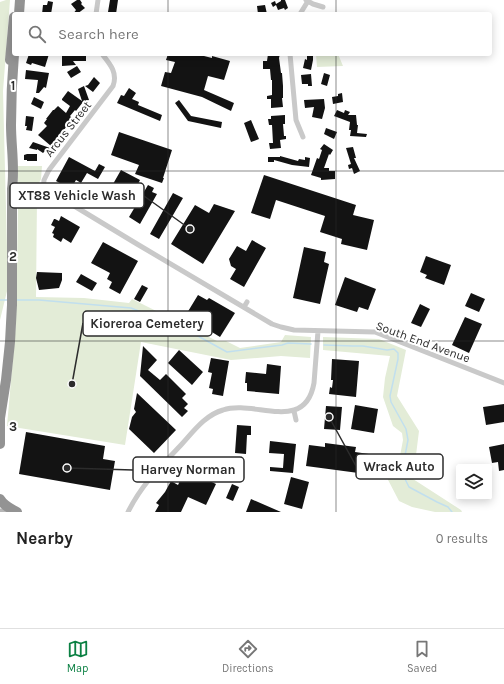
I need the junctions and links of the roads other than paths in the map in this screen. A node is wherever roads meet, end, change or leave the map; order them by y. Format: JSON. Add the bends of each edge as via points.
{"nodes":[{"id":1,"x":16,"y":0,"type":"edge"},
{"id":2,"x":20,"y":0,"type":"edge"},
{"id":3,"x":98,"y":0,"type":"edge"},
{"id":4,"x":307,"y":1,"type":"edge"},
{"id":5,"x":323,"y":7,"type":"dead end"},
{"id":6,"x":14,"y":12,"type":"edge"},
{"id":7,"x":18,"y":12,"type":"edge"},
{"id":8,"x":96,"y":12,"type":"edge"},
{"id":9,"x":301,"y":12,"type":"edge"},
{"id":10,"x":12,"y":40,"type":"edge"},
{"id":11,"x":14,"y":56,"type":"edge"},
{"id":12,"x":104,"y":56,"type":"edge"},
{"id":13,"x":290,"y":56,"type":"edge"},
{"id":14,"x":302,"y":137,"type":"dead end"},
{"id":15,"x":13,"y":191,"type":"junction"},
{"id":16,"x":42,"y":192,"type":"junction"},
{"id":17,"x":247,"y":302,"type":"dead end"},
{"id":18,"x":244,"y":307,"type":"junction"},
{"id":19,"x":318,"y":331,"type":"junction"},
{"id":20,"x":3,"y":379,"type":"edge"},
{"id":21,"x":503,"y":382,"type":"edge"},
{"id":22,"x":294,"y":411,"type":"junction"},
{"id":23,"x":0,"y":417,"type":"edge"},
{"id":24,"x":296,"y":420,"type":"dead end"},
{"id":25,"x":0,"y":444,"type":"edge"},
{"id":26,"x":0,"y":499,"type":"edge"},
{"id":27,"x":0,"y":512,"type":"edge"},
{"id":28,"x":11,"y":512,"type":"edge"},
{"id":29,"x":17,"y":512,"type":"edge"},
{"id":30,"x":128,"y":512,"type":"edge"}],
"edges":[{"from":1,"to":6,"type":"highway"},
{"from":2,"to":7,"type":"highway"},
{"from":3,"to":8,"type":"street"},
{"from":4,"to":5,"type":"street"},
{"from":4,"to":9,"type":"street"},
{"from":10,"to":15,"type":"highway","via":[[7,104],[9,182]]},
{"from":11,"to":15,"type":"highway","via":[[11,107]]},
{"from":12,"to":16,"type":"street","name":"Arcus Street","via":[[112,67],[115,82],[49,170]]},
{"from":13,"to":14,"type":"street","via":[[296,120]]},
{"from":15,"to":16,"type":"street"},
{"from":15,"to":20,"type":"highway","via":[[10,342]]},
{"from":16,"to":18,"type":"street","name":"South End Avenue","via":[[56,195]]},
{"from":17,"to":18,"type":"street"},
{"from":18,"to":19,"type":"street","name":"South End Avenue","via":[[281,327]]},
{"from":19,"to":21,"type":"street","name":"South End Avenue","via":[[375,332]]},
{"from":19,"to":22,"type":"street","via":[[313,391],[306,402]]},
{"from":20,"to":23,"type":"highway"},
{"from":22,"to":24,"type":"street"},
{"from":22,"to":30,"type":"street","via":[[237,407],[222,410],[208,417],[155,472]]},
{"from":23,"to":25,"type":"highway"},
{"from":26,"to":29,"type":"highway","via":[[7,507]]},
{"from":27,"to":28,"type":"main road"}]}
